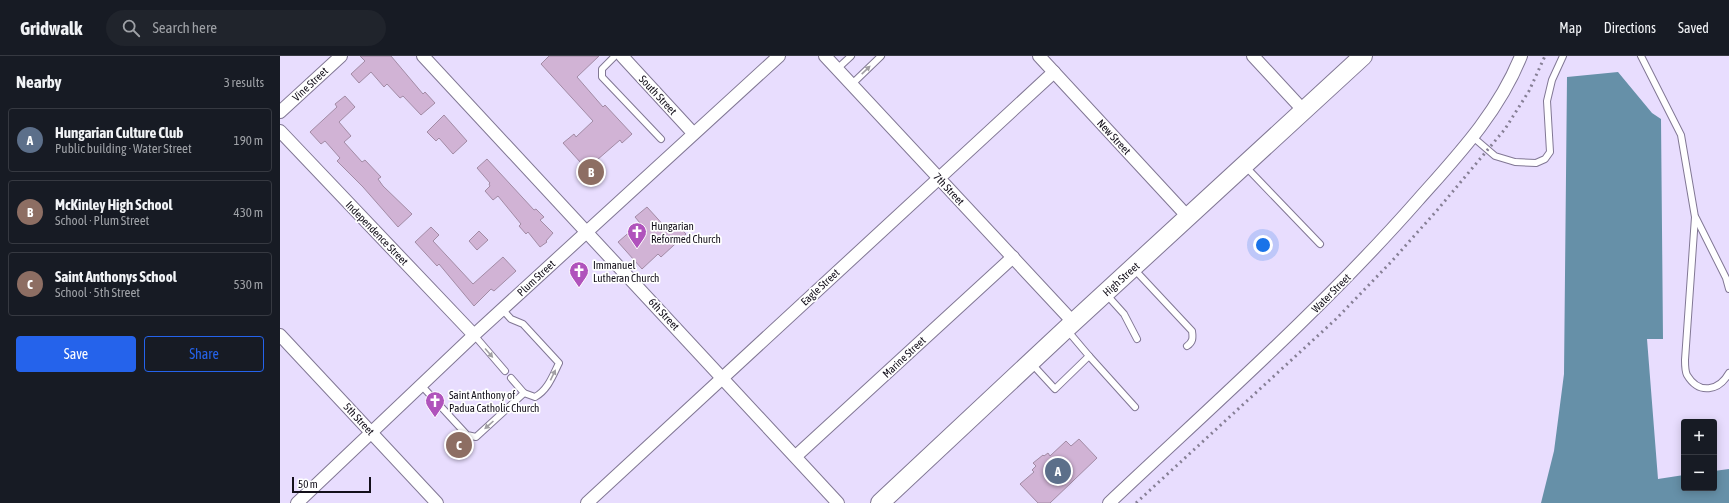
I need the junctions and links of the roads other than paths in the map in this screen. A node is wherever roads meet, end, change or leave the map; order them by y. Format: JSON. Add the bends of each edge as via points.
{"nodes":[{"id":1,"x":341,"y":56,"type":"edge"},
{"id":2,"x":423,"y":56,"type":"edge"},
{"id":3,"x":615,"y":56,"type":"edge"},
{"id":4,"x":622,"y":56,"type":"edge"},
{"id":5,"x":779,"y":56,"type":"edge"},
{"id":6,"x":824,"y":56,"type":"edge"},
{"id":7,"x":851,"y":56,"type":"edge"},
{"id":8,"x":881,"y":56,"type":"edge"},
{"id":9,"x":1039,"y":56,"type":"edge"},
{"id":10,"x":1253,"y":56,"type":"edge"},
{"id":11,"x":1363,"y":56,"type":"edge"},
{"id":12,"x":1521,"y":56,"type":"edge"},
{"id":13,"x":1563,"y":56,"type":"edge"},
{"id":14,"x":1641,"y":56,"type":"edge"},
{"id":15,"x":837,"y":70,"type":"junction"},
{"id":16,"x":1054,"y":72,"type":"junction"},
{"id":17,"x":851,"y":85,"type":"junction"},
{"id":18,"x":1304,"y":111,"type":"junction"},
{"id":19,"x":280,"y":112,"type":"edge"},
{"id":20,"x":280,"y":132,"type":"edge"},
{"id":21,"x":693,"y":133,"type":"junction"},
{"id":22,"x":1474,"y":138,"type":"junction"},
{"id":23,"x":661,"y":139,"type":"dead end"},
{"id":24,"x":1244,"y":166,"type":"junction"},
{"id":25,"x":939,"y":178,"type":"junction"},
{"id":26,"x":1188,"y":217,"type":"junction"},
{"id":27,"x":1695,"y":217,"type":"junction"},
{"id":28,"x":587,"y":231,"type":"junction"},
{"id":29,"x":1320,"y":244,"type":"dead end"},
{"id":30,"x":1013,"y":258,"type":"junction"},
{"id":31,"x":1133,"y":268,"type":"junction"},
{"id":32,"x":1729,"y":289,"type":"edge"},
{"id":33,"x":1105,"y":293,"type":"junction"},
{"id":34,"x":502,"y":309,"type":"junction"},
{"id":35,"x":1070,"y":325,"type":"junction"},
{"id":36,"x":280,"y":335,"type":"edge"},
{"id":37,"x":474,"y":335,"type":"junction"},
{"id":38,"x":1137,"y":339,"type":"dead end"},
{"id":39,"x":1187,"y":346,"type":"dead end"},
{"id":40,"x":1090,"y":356,"type":"junction"},
{"id":41,"x":1030,"y":362,"type":"junction"},
{"id":42,"x":505,"y":371,"type":"dead end"},
{"id":43,"x":1729,"y":373,"type":"edge"},
{"id":44,"x":723,"y":377,"type":"junction"},
{"id":45,"x":511,"y":378,"type":"dead end"},
{"id":46,"x":421,"y":385,"type":"junction"},
{"id":47,"x":524,"y":393,"type":"junction"},
{"id":48,"x":1135,"y":407,"type":"dead end"},
{"id":49,"x":371,"y":432,"type":"junction"},
{"id":50,"x":796,"y":456,"type":"junction"},
{"id":51,"x":297,"y":503,"type":"edge"},
{"id":52,"x":437,"y":503,"type":"edge"},
{"id":53,"x":587,"y":503,"type":"edge"},
{"id":54,"x":838,"y":503,"type":"edge"},
{"id":55,"x":880,"y":503,"type":"edge"},
{"id":56,"x":1109,"y":503,"type":"edge"}],
"edges":[{"from":1,"to":19,"type":"street","name":"Vine Street"},
{"from":2,"to":28,"type":"street","name":"6th Street"},
{"from":3,"to":23,"type":"lane","via":[[602,69],[602,77]]},
{"from":4,"to":21,"type":"street","name":"South Street"},
{"from":5,"to":21,"type":"street","name":"Plum Street"},
{"from":6,"to":15,"type":"street","name":"7th Street"},
{"from":7,"to":15,"type":"lane"},
{"from":17,"to":8,"type":"lane","one_way":true},
{"from":9,"to":16,"type":"street","name":"New Street"},
{"from":10,"to":18,"type":"street"},
{"from":11,"to":18,"type":"street","name":"High Street"},
{"from":12,"to":22,"type":"street","name":"Water Street","via":[[1494,108]]},
{"from":13,"to":22,"type":"lane","via":[[1552,80],[1547,101],[1550,152],[1545,159],[1536,163],[1515,162],[1495,156]]},
{"from":14,"to":27,"type":"lane","via":[[1681,135]]},
{"from":15,"to":17,"type":"street","name":"7th Street"},
{"from":16,"to":25,"type":"street","name":"Eagle Street"},
{"from":16,"to":26,"type":"street","name":"New Street"},
{"from":17,"to":25,"type":"street","name":"7th Street"},
{"from":18,"to":24,"type":"street","name":"High Street"},
{"from":20,"to":37,"type":"street","name":"Independence Street"},
{"from":21,"to":28,"type":"street","name":"Plum Street"},
{"from":22,"to":56,"type":"street","name":"Water Street","via":[[1331,294]]},
{"from":24,"to":26,"type":"street","name":"High Street"},
{"from":24,"to":29,"type":"lane"},
{"from":25,"to":30,"type":"street","name":"7th Street"},
{"from":25,"to":44,"type":"street","name":"Eagle Street"},
{"from":26,"to":31,"type":"street","name":"High Street"},
{"from":27,"to":32,"type":"lane"},
{"from":27,"to":43,"type":"lane","via":[[1686,374],[1695,386],[1709,390],[1724,383]]},
{"from":28,"to":34,"type":"street","name":"Plum Street"},
{"from":28,"to":44,"type":"street","name":"6th Street"},
{"from":30,"to":35,"type":"street","name":"7th Street"},
{"from":30,"to":50,"type":"street","name":"Marine Street"},
{"from":31,"to":33,"type":"street","name":"High Street"},
{"from":31,"to":39,"type":"lane","via":[[1192,330],[1193,338]]},
{"from":33,"to":35,"type":"street","name":"High Street"},
{"from":33,"to":38,"type":"lane","via":[[1124,314]]},
{"from":34,"to":37,"type":"street","name":"Plum Street"},
{"from":47,"to":34,"type":"lane","one_way":true,"via":[[535,397],[540,394],[551,380],[559,363],[523,324],[511,319]]},
{"from":35,"to":40,"type":"lane"},
{"from":35,"to":41,"type":"street","name":"High Street"},
{"from":36,"to":49,"type":"street","name":"5th Street"},
{"from":37,"to":42,"type":"lane","one_way":true},
{"from":37,"to":46,"type":"street","name":"Plum Street"},
{"from":40,"to":41,"type":"lane","via":[[1055,389]]},
{"from":40,"to":48,"type":"lane"},
{"from":41,"to":55,"type":"street","name":"High Street"},
{"from":44,"to":50,"type":"street","name":"6th Street"},
{"from":44,"to":53,"type":"street","name":"Eagle Street"},
{"from":45,"to":47,"type":"lane"},
{"from":47,"to":46,"type":"lane","one_way":true,"via":[[472,438]]},
{"from":46,"to":49,"type":"street","name":"Plum Street"},
{"from":49,"to":51,"type":"street","name":"Plum Street"},
{"from":49,"to":52,"type":"street","name":"5th Street"},
{"from":50,"to":54,"type":"street","name":"6th Street"}]}
